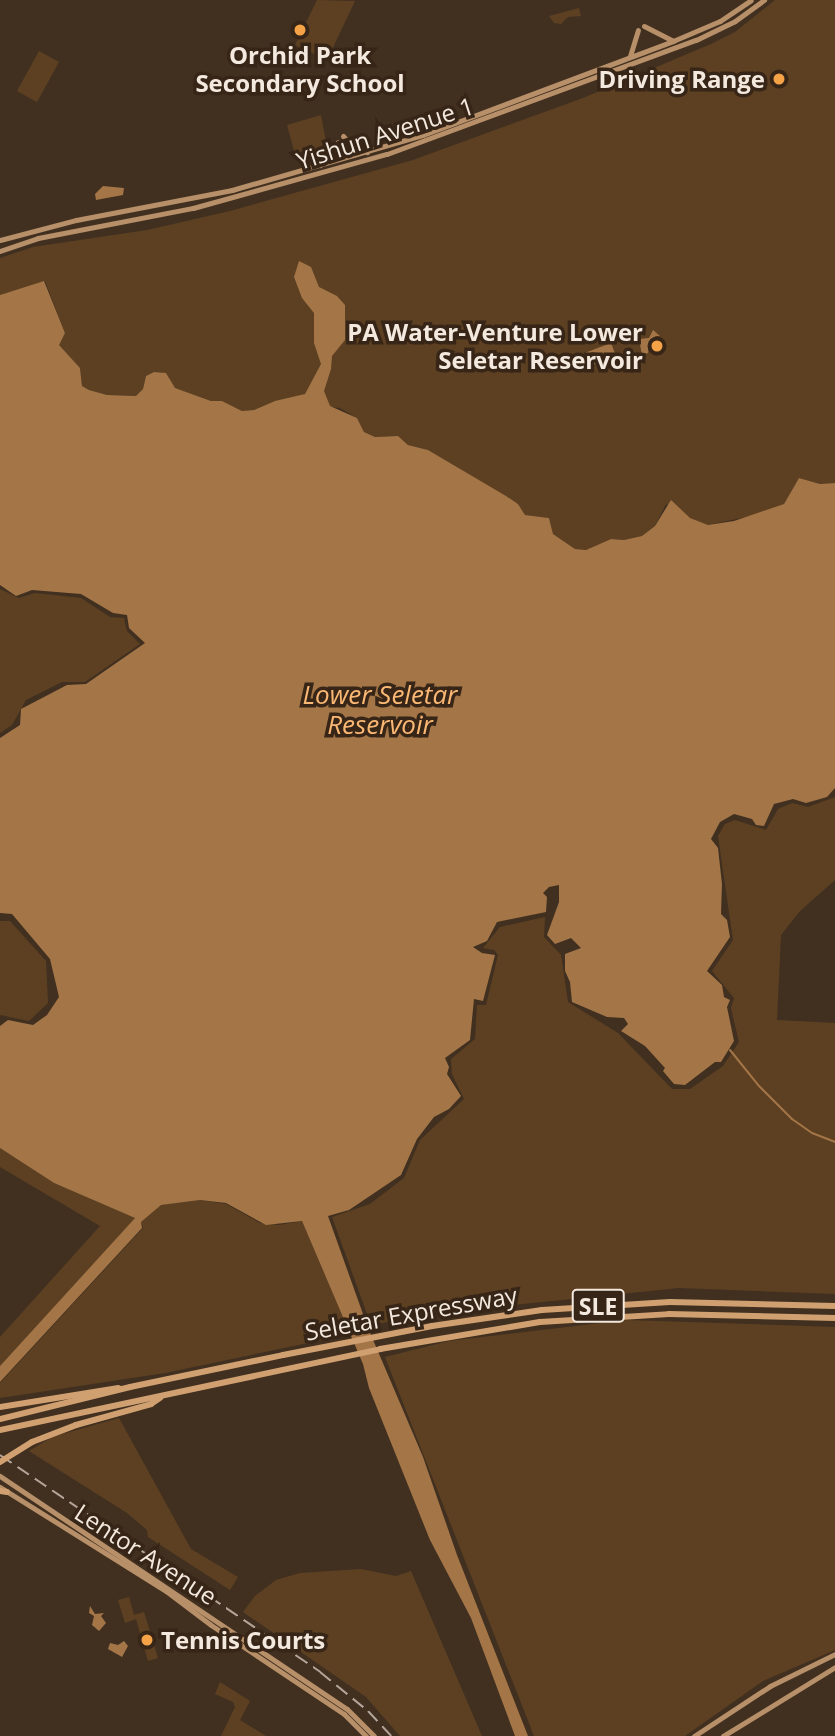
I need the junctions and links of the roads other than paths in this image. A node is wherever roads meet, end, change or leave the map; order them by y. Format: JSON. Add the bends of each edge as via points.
{"nodes":[{"id":1,"x":751,"y":0,"type":"edge"},
{"id":2,"x":764,"y":0,"type":"edge"},
{"id":3,"x":673,"y":41,"type":"junction"},
{"id":4,"x":630,"y":57,"type":"junction"},
{"id":5,"x":343,"y":136,"type":"dead end"},
{"id":6,"x":338,"y":142,"type":"dead end"},
{"id":7,"x":367,"y":152,"type":"junction"},
{"id":8,"x":320,"y":165,"type":"junction"},
{"id":9,"x":144,"y":206,"type":"junction"},
{"id":10,"x":126,"y":210,"type":"junction"},
{"id":11,"x":155,"y":216,"type":"junction"},
{"id":12,"x":138,"y":220,"type":"junction"},
{"id":13,"x":0,"y":240,"type":"edge"},
{"id":14,"x":0,"y":251,"type":"edge"},
{"id":15,"x":835,"y":1306,"type":"edge"},
{"id":16,"x":835,"y":1318,"type":"edge"},
{"id":17,"x":130,"y":1387,"type":"junction"},
{"id":18,"x":162,"y":1396,"type":"junction"},
{"id":19,"x":0,"y":1407,"type":"edge"},
{"id":20,"x":0,"y":1419,"type":"edge"},
{"id":21,"x":0,"y":1430,"type":"edge"},
{"id":22,"x":0,"y":1462,"type":"edge"},
{"id":23,"x":0,"y":1476,"type":"edge"},
{"id":24,"x":2,"y":1490,"type":"edge"},
{"id":25,"x":835,"y":1654,"type":"edge"},
{"id":26,"x":835,"y":1667,"type":"edge"},
{"id":27,"x":713,"y":1724,"type":"junction"},
{"id":28,"x":366,"y":1736,"type":"edge"},
{"id":29,"x":374,"y":1736,"type":"edge"},
{"id":30,"x":694,"y":1736,"type":"edge"},
{"id":31,"x":709,"y":1736,"type":"edge"},
{"id":32,"x":723,"y":1736,"type":"edge"}],
"edges":[{"from":1,"to":3,"type":"main road","name":"Yishun Avenue 1","via":[[720,21]]},
{"from":2,"to":11,"type":"main road","name":"Yishun Avenue 1","via":[[696,40],[467,127],[355,164]]},
{"from":3,"to":4,"type":"main road","name":"Yishun Avenue 1"},
{"from":3,"to":4,"type":"main road","via":[[641,28]]},
{"from":4,"to":7,"type":"main road","name":"Yishun Avenue 1","via":[[472,118]]},
{"from":5,"to":7,"type":"main road","via":[[353,147]]},
{"from":6,"to":8,"type":"main road"},
{"from":7,"to":8,"type":"main road","name":"Yishun Avenue 1"},
{"from":8,"to":9,"type":"main road","name":"Yishun Avenue 1","via":[[232,190]]},
{"from":9,"to":10,"type":"main road","name":"Yishun Avenue 1"},
{"from":9,"to":11,"type":"main road","via":[[147,216]]},
{"from":10,"to":12,"type":"main road","via":[[135,211]]},
{"from":10,"to":13,"type":"main road","name":"Yishun Avenue 1"},
{"from":11,"to":12,"type":"main road","name":"Yishun Avenue 1"},
{"from":12,"to":14,"type":"main road","name":"Yishun Avenue 1","via":[[43,237]]},
{"from":15,"to":17,"type":"highway","name":"Seletar Expressway","number":"SLE","via":[[682,1302],[516,1314]]},
{"from":16,"to":18,"type":"highway","name":"Seletar Expressway","number":"SLE","via":[[745,1314],[527,1324],[380,1349]]},
{"from":17,"to":19,"type":"highway"},
{"from":17,"to":20,"type":"highway","name":"Seletar Expressway","number":"SLE"},
{"from":18,"to":21,"type":"highway","name":"Seletar Expressway","number":"SLE"},
{"from":18,"to":22,"type":"highway","bridge":true,"via":[[151,1404],[32,1442]]},
{"from":23,"to":29,"type":"main road","name":"Lentor Avenue","via":[[347,1709]]},
{"from":24,"to":28,"type":"main road","name":"Lentor Avenue","via":[[166,1591],[344,1714]]},
{"from":25,"to":27,"type":"main road","via":[[770,1686]]},
{"from":26,"to":32,"type":"main road"},
{"from":27,"to":30,"type":"main road"},
{"from":27,"to":31,"type":"main road"}]}
